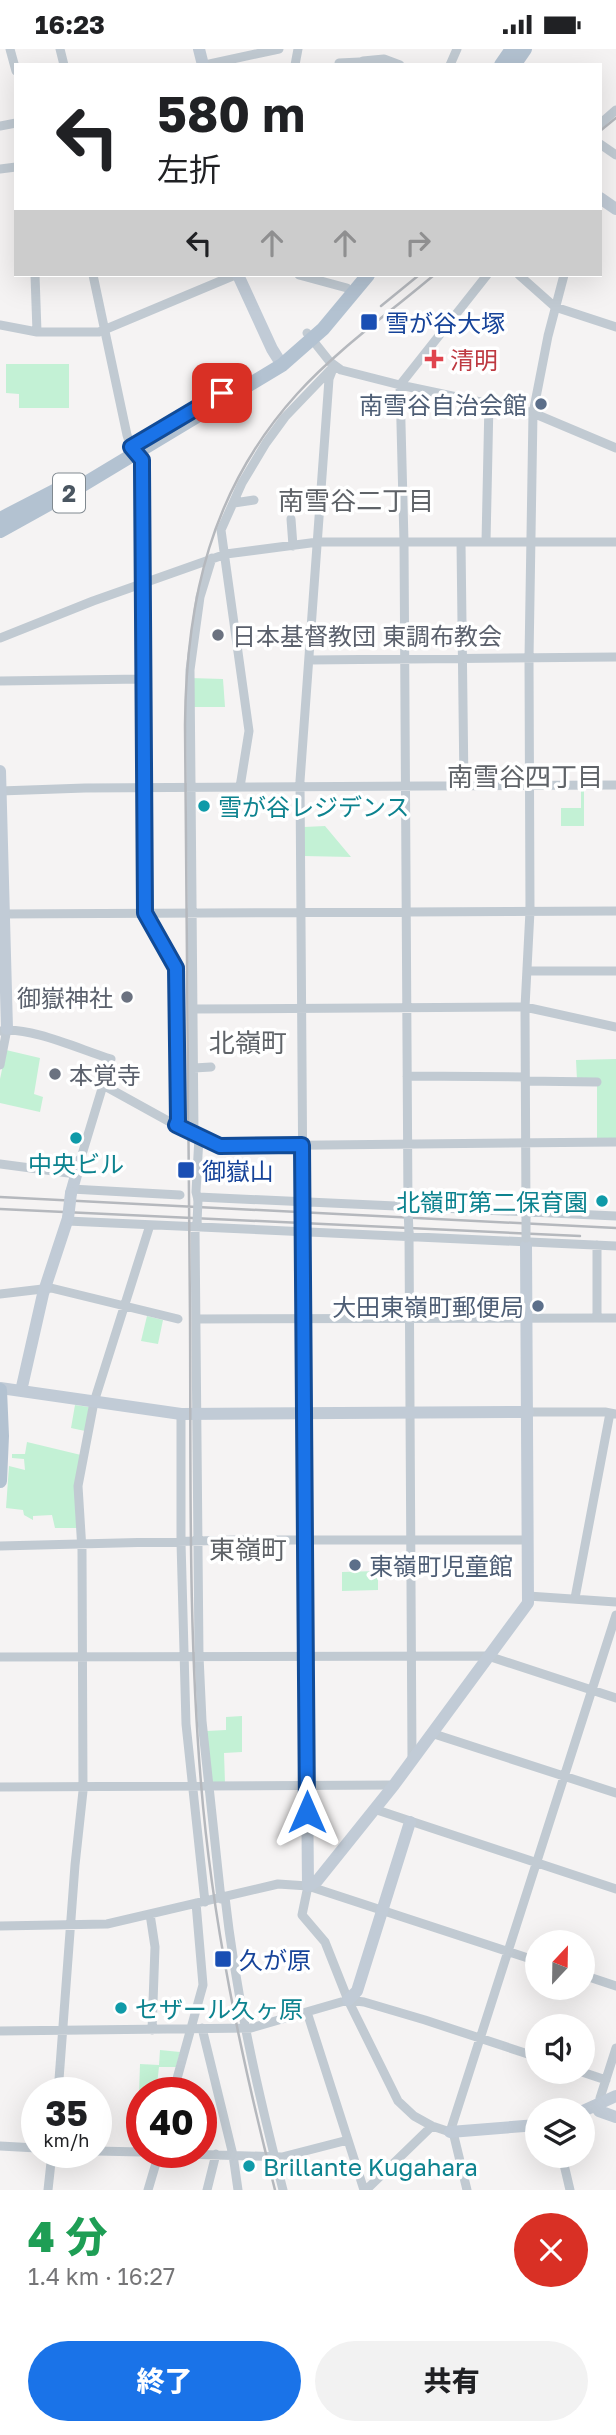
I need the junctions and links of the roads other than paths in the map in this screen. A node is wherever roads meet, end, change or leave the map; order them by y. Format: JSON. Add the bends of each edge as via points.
{"nodes":[{"id":1,"x":279,"y":49,"type":"edge"},
{"id":2,"x":213,"y":63,"type":"edge"},
{"id":3,"x":339,"y":63,"type":"edge"},
{"id":4,"x":395,"y":63,"type":"edge"},
{"id":5,"x":35,"y":277,"type":"edge"},
{"id":6,"x":93,"y":277,"type":"edge"},
{"id":7,"x":231,"y":277,"type":"edge"},
{"id":8,"x":237,"y":277,"type":"edge"},
{"id":9,"x":306,"y":277,"type":"edge"},
{"id":10,"x":355,"y":277,"type":"edge"},
{"id":11,"x":366,"y":277,"type":"edge"},
{"id":12,"x":485,"y":277,"type":"edge"},
{"id":13,"x":521,"y":277,"type":"edge"},
{"id":14,"x":563,"y":277,"type":"edge"},
{"id":15,"x":347,"y":288,"type":"junction"},
{"id":16,"x":555,"y":307,"type":"junction"},
{"id":17,"x":0,"y":325,"type":"edge"},
{"id":18,"x":616,"y":327,"type":"edge"},
{"id":19,"x":104,"y":331,"type":"junction"},
{"id":20,"x":37,"y":332,"type":"junction"},
{"id":21,"x":310,"y":337,"type":"junction"},
{"id":22,"x":277,"y":357,"type":"junction"},
{"id":23,"x":334,"y":366,"type":"junction"},
{"id":24,"x":400,"y":385,"type":"junction"},
{"id":25,"x":489,"y":403,"type":"junction"},
{"id":26,"x":533,"y":413,"type":"junction"},
{"id":27,"x":616,"y":448,"type":"edge"},
{"id":28,"x":134,"y":450,"type":"junction"},
{"id":29,"x":254,"y":501,"type":"dead end"},
{"id":30,"x":233,"y":503,"type":"junction"},
{"id":31,"x":0,"y":519,"type":"edge"},
{"id":32,"x":291,"y":519,"type":"dead end"},
{"id":33,"x":0,"y":531,"type":"edge"},
{"id":34,"x":318,"y":542,"type":"junction"},
{"id":35,"x":404,"y":542,"type":"junction"},
{"id":36,"x":461,"y":542,"type":"junction"},
{"id":37,"x":486,"y":542,"type":"junction"},
{"id":38,"x":616,"y":542,"type":"edge"},
{"id":39,"x":531,"y":543,"type":"junction"},
{"id":40,"x":293,"y":546,"type":"junction"},
{"id":41,"x":226,"y":554,"type":"junction"},
{"id":42,"x":212,"y":558,"type":"junction"},
{"id":43,"x":142,"y":583,"type":"junction"},
{"id":44,"x":0,"y":638,"type":"edge"},
{"id":45,"x":616,"y":657,"type":"edge"},
{"id":46,"x":405,"y":658,"type":"junction"},
{"id":47,"x":463,"y":658,"type":"junction"},
{"id":48,"x":529,"y":658,"type":"junction"},
{"id":49,"x":310,"y":660,"type":"junction"},
{"id":50,"x":143,"y":679,"type":"junction"},
{"id":51,"x":0,"y":681,"type":"edge"},
{"id":52,"x":0,"y":771,"type":"edge"},
{"id":53,"x":616,"y":785,"type":"edge"},
{"id":54,"x":405,"y":786,"type":"junction"},
{"id":55,"x":464,"y":786,"type":"junction"},
{"id":56,"x":529,"y":786,"type":"junction"},
{"id":57,"x":192,"y":787,"type":"junction"},
{"id":58,"x":240,"y":787,"type":"junction"},
{"id":59,"x":300,"y":787,"type":"junction"},
{"id":60,"x":144,"y":788,"type":"junction"},
{"id":61,"x":0,"y":791,"type":"edge"},
{"id":62,"x":301,"y":911,"type":"junction"},
{"id":63,"x":407,"y":911,"type":"junction"},
{"id":64,"x":530,"y":911,"type":"junction"},
{"id":65,"x":616,"y":911,"type":"edge"},
{"id":66,"x":193,"y":912,"type":"junction"},
{"id":67,"x":145,"y":913,"type":"junction"},
{"id":68,"x":2,"y":914,"type":"edge"},
{"id":69,"x":527,"y":971,"type":"junction"},
{"id":70,"x":616,"y":971,"type":"edge"},
{"id":71,"x":526,"y":1007,"type":"junction"},
{"id":72,"x":407,"y":1008,"type":"junction"},
{"id":73,"x":194,"y":1009,"type":"junction"},
{"id":74,"x":301,"y":1009,"type":"junction"},
{"id":75,"x":616,"y":1027,"type":"edge"},
{"id":76,"x":4,"y":1030,"type":"edge"},
{"id":77,"x":0,"y":1065,"type":"edge"},
{"id":78,"x":211,"y":1067,"type":"dead end"},
{"id":79,"x":194,"y":1068,"type":"junction"},
{"id":80,"x":407,"y":1076,"type":"junction"},
{"id":81,"x":525,"y":1079,"type":"junction"},
{"id":82,"x":597,"y":1082,"type":"dead end"},
{"id":83,"x":103,"y":1085,"type":"junction"},
{"id":84,"x":176,"y":1125,"type":"junction"},
{"id":85,"x":196,"y":1136,"type":"junction"},
{"id":86,"x":616,"y":1142,"type":"edge"},
{"id":87,"x":407,"y":1143,"type":"junction"},
{"id":88,"x":526,"y":1143,"type":"junction"},
{"id":89,"x":302,"y":1145,"type":"junction"},
{"id":90,"x":80,"y":1161,"type":"joint"},
{"id":91,"x":0,"y":1164,"type":"edge"},
{"id":92,"x":76,"y":1174,"type":"junction"},
{"id":93,"x":71,"y":1191,"type":"junction"},
{"id":94,"x":180,"y":1195,"type":"dead end"},
{"id":95,"x":198,"y":1198,"type":"junction"},
{"id":96,"x":303,"y":1203,"type":"junction"},
{"id":97,"x":408,"y":1208,"type":"junction"},
{"id":98,"x":526,"y":1213,"type":"junction"},
{"id":99,"x":616,"y":1216,"type":"edge"},
{"id":100,"x":67,"y":1219,"type":"junction"},
{"id":101,"x":150,"y":1225,"type":"junction"},
{"id":102,"x":196,"y":1225,"type":"junction"},
{"id":103,"x":302,"y":1232,"type":"junction"},
{"id":104,"x":409,"y":1235,"type":"junction"},
{"id":105,"x":526,"y":1242,"type":"junction"},
{"id":106,"x":597,"y":1245,"type":"junction"},
{"id":107,"x":616,"y":1246,"type":"edge"},
{"id":108,"x":45,"y":1288,"type":"junction"},
{"id":109,"x":0,"y":1294,"type":"edge"},
{"id":110,"x":123,"y":1306,"type":"junction"},
{"id":111,"x":527,"y":1317,"type":"junction"},
{"id":112,"x":410,"y":1318,"type":"junction"},
{"id":113,"x":597,"y":1318,"type":"junction"},
{"id":114,"x":616,"y":1318,"type":"edge"},
{"id":115,"x":178,"y":1319,"type":"dead end"},
{"id":116,"x":196,"y":1319,"type":"junction"},
{"id":117,"x":303,"y":1319,"type":"junction"},
{"id":118,"x":0,"y":1389,"type":"edge"},
{"id":119,"x":21,"y":1391,"type":"junction"},
{"id":120,"x":94,"y":1402,"type":"junction"},
{"id":121,"x":528,"y":1412,"type":"junction"},
{"id":122,"x":410,"y":1413,"type":"junction"},
{"id":123,"x":613,"y":1413,"type":"edge"},
{"id":124,"x":181,"y":1415,"type":"junction"},
{"id":125,"x":197,"y":1415,"type":"junction"},
{"id":126,"x":304,"y":1415,"type":"junction"},
{"id":127,"x":0,"y":1481,"type":"edge"},
{"id":128,"x":305,"y":1540,"type":"junction"},
{"id":129,"x":411,"y":1540,"type":"junction"},
{"id":130,"x":528,"y":1540,"type":"junction"},
{"id":131,"x":181,"y":1542,"type":"junction"},
{"id":132,"x":198,"y":1542,"type":"junction"},
{"id":133,"x":82,"y":1545,"type":"junction"},
{"id":134,"x":0,"y":1546,"type":"edge"},
{"id":135,"x":528,"y":1596,"type":"junction"},
{"id":136,"x":575,"y":1598,"type":"junction"},
{"id":137,"x":616,"y":1602,"type":"edge"},
{"id":138,"x":616,"y":1615,"type":"edge"},
{"id":139,"x":184,"y":1656,"type":"junction"},
{"id":140,"x":199,"y":1656,"type":"junction"},
{"id":141,"x":306,"y":1656,"type":"junction"},
{"id":142,"x":488,"y":1656,"type":"junction"},
{"id":143,"x":0,"y":1657,"type":"edge"},
{"id":144,"x":82,"y":1657,"type":"junction"},
{"id":145,"x":410,"y":1657,"type":"junction"},
{"id":146,"x":592,"y":1691,"type":"junction"},
{"id":147,"x":616,"y":1698,"type":"edge"},
{"id":148,"x":431,"y":1733,"type":"junction"},
{"id":149,"x":412,"y":1759,"type":"junction"},
{"id":150,"x":564,"y":1777,"type":"junction"},
{"id":151,"x":307,"y":1785,"type":"junction"},
{"id":152,"x":394,"y":1785,"type":"junction"},
{"id":153,"x":191,"y":1786,"type":"junction"},
{"id":154,"x":208,"y":1786,"type":"junction"},
{"id":155,"x":0,"y":1787,"type":"edge"},
{"id":156,"x":83,"y":1787,"type":"junction"},
{"id":157,"x":616,"y":1794,"type":"edge"},
{"id":158,"x":374,"y":1809,"type":"junction"},
{"id":159,"x":410,"y":1822,"type":"junction"},
{"id":160,"x":536,"y":1863,"type":"junction"},
{"id":161,"x":308,"y":1886,"type":"junction"},
{"id":162,"x":616,"y":1889,"type":"edge"},
{"id":163,"x":223,"y":1898,"type":"junction"},
{"id":164,"x":200,"y":1903,"type":"junction"},
{"id":165,"x":382,"y":1910,"type":"junction"},
{"id":166,"x":150,"y":1914,"type":"junction"},
{"id":167,"x":70,"y":1925,"type":"junction"},
{"id":168,"x":0,"y":1926,"type":"edge"},
{"id":169,"x":508,"y":1951,"type":"junction"},
{"id":170,"x":525,"y":1957,"type":"edge"},
{"id":171,"x":595,"y":1979,"type":"edge"},
{"id":172,"x":616,"y":1986,"type":"edge"},
{"id":173,"x":348,"y":2000,"type":"junction"},
{"id":174,"x":307,"y":2012,"type":"junction"},
{"id":175,"x":202,"y":2028,"type":"junction"},
{"id":176,"x":245,"y":2028,"type":"junction"},
{"id":177,"x":190,"y":2029,"type":"junction"},
{"id":178,"x":65,"y":2030,"type":"junction"},
{"id":179,"x":152,"y":2030,"type":"junction"},
{"id":180,"x":0,"y":2031,"type":"edge"},
{"id":181,"x":480,"y":2038,"type":"junction"},
{"id":182,"x":616,"y":2048,"type":"edge"},
{"id":183,"x":525,"y":2053,"type":"edge"},
{"id":184,"x":595,"y":2076,"type":"edge"},
{"id":185,"x":60,"y":2077,"type":"edge"},
{"id":186,"x":177,"y":2077,"type":"edge"},
{"id":187,"x":606,"y":2080,"type":"junction"},
{"id":188,"x":616,"y":2096,"type":"edge"},
{"id":189,"x":599,"y":2104,"type":"junction"},
{"id":190,"x":595,"y":2106,"type":"edge"},
{"id":191,"x":616,"y":2117,"type":"edge"},
{"id":192,"x":432,"y":2126,"type":"junction"},
{"id":193,"x":525,"y":2126,"type":"edge"},
{"id":194,"x":452,"y":2132,"type":"junction"},
{"id":195,"x":348,"y":2140,"type":"junction"},
{"id":196,"x":0,"y":2146,"type":"edge"},
{"id":197,"x":21,"y":2147,"type":"edge"},
{"id":198,"x":217,"y":2154,"type":"edge"},
{"id":199,"x":233,"y":2155,"type":"junction"},
{"id":200,"x":275,"y":2157,"type":"junction"},
{"id":201,"x":50,"y":2168,"type":"edge"},
{"id":202,"x":153,"y":2168,"type":"edge"},
{"id":203,"x":212,"y":2168,"type":"edge"},
{"id":204,"x":565,"y":2168,"type":"edge"},
{"id":205,"x":48,"y":2190,"type":"edge"},
{"id":206,"x":148,"y":2190,"type":"edge"},
{"id":207,"x":207,"y":2190,"type":"edge"},
{"id":208,"x":238,"y":2190,"type":"edge"},
{"id":209,"x":283,"y":2190,"type":"edge"},
{"id":210,"x":365,"y":2190,"type":"edge"},
{"id":211,"x":467,"y":2190,"type":"edge"},
{"id":212,"x":570,"y":2190,"type":"edge"}],
"edges":[{"from":1,"to":2,"type":"street"},
{"from":3,"to":4,"type":"street","via":[[384,59]]},
{"from":5,"to":20,"type":"street"},
{"from":6,"to":19,"type":"street"},
{"from":7,"to":19,"type":"street"},
{"from":8,"to":22,"type":"street"},
{"from":9,"to":15,"type":"street"},
{"from":10,"to":15,"type":"main road","number":"2"},
{"from":11,"to":21,"type":"main road","number":"2"},
{"from":12,"to":24,"type":"street"},
{"from":13,"to":16,"type":"street"},
{"from":14,"to":16,"type":"street"},
{"from":15,"to":21,"type":"main road","number":"2"},
{"from":16,"to":18,"type":"street"},
{"from":16,"to":26,"type":"street"},
{"from":17,"to":20,"type":"street"},
{"from":19,"to":20,"type":"street"},
{"from":19,"to":28,"type":"street"},
{"from":21,"to":22,"type":"main road","number":"2"},
{"from":21,"to":23,"type":"street"},
{"from":22,"to":28,"type":"main road","number":"2"},
{"from":23,"to":24,"type":"street"},
{"from":23,"to":30,"type":"street","via":[[278,426]]},
{"from":23,"to":34,"type":"street","via":[[329,379]]},
{"from":24,"to":25,"type":"street"},
{"from":24,"to":35,"type":"street"},
{"from":25,"to":26,"type":"street"},
{"from":25,"to":37,"type":"street"},
{"from":26,"to":27,"type":"street"},
{"from":26,"to":39,"type":"street"},
{"from":28,"to":31,"type":"main road","number":"2"},
{"from":28,"to":33,"type":"main road","number":"2"},
{"from":28,"to":43,"type":"street","via":[[142,460]]},
{"from":29,"to":30,"type":"street"},
{"from":30,"to":41,"type":"street","via":[[221,530]]},
{"from":32,"to":40,"type":"street"},
{"from":34,"to":35,"type":"street"},
{"from":34,"to":40,"type":"street"},
{"from":34,"to":49,"type":"street"},
{"from":35,"to":36,"type":"street"},
{"from":35,"to":46,"type":"street"},
{"from":36,"to":37,"type":"street"},
{"from":36,"to":47,"type":"street"},
{"from":37,"to":39,"type":"street"},
{"from":38,"to":39,"type":"street"},
{"from":39,"to":48,"type":"street"},
{"from":40,"to":41,"type":"street"},
{"from":41,"to":42,"type":"street"},
{"from":41,"to":58,"type":"street","via":[[249,731]]},
{"from":42,"to":43,"type":"street"},
{"from":42,"to":57,"type":"street","via":[[200,597],[190,670]]},
{"from":43,"to":44,"type":"street"},
{"from":43,"to":50,"type":"street"},
{"from":45,"to":48,"type":"street"},
{"from":46,"to":47,"type":"street"},
{"from":46,"to":49,"type":"street"},
{"from":46,"to":54,"type":"street"},
{"from":47,"to":48,"type":"street"},
{"from":47,"to":55,"type":"street"},
{"from":48,"to":56,"type":"street"},
{"from":49,"to":59,"type":"street"},
{"from":50,"to":51,"type":"street"},
{"from":50,"to":60,"type":"street"},
{"from":52,"to":61,"type":"street"},
{"from":53,"to":56,"type":"street"},
{"from":54,"to":55,"type":"street"},
{"from":54,"to":59,"type":"street"},
{"from":54,"to":63,"type":"street"},
{"from":55,"to":56,"type":"street"},
{"from":56,"to":64,"type":"street"},
{"from":57,"to":58,"type":"street"},
{"from":57,"to":60,"type":"street"},
{"from":57,"to":66,"type":"street"},
{"from":58,"to":59,"type":"street"},
{"from":59,"to":62,"type":"street"},
{"from":60,"to":61,"type":"street"},
{"from":60,"to":67,"type":"street"},
{"from":61,"to":68,"type":"street"},
{"from":62,"to":63,"type":"street"},
{"from":62,"to":66,"type":"street"},
{"from":62,"to":74,"type":"street"},
{"from":63,"to":64,"type":"street"},
{"from":63,"to":72,"type":"street"},
{"from":64,"to":65,"type":"street"},
{"from":64,"to":69,"type":"street"},
{"from":66,"to":67,"type":"street"},
{"from":66,"to":73,"type":"street"},
{"from":67,"to":68,"type":"street"},
{"from":67,"to":84,"type":"street","via":[[176,968]]},
{"from":68,"to":76,"type":"street"},
{"from":69,"to":70,"type":"street"},
{"from":69,"to":71,"type":"street"},
{"from":71,"to":72,"type":"street"},
{"from":71,"to":75,"type":"street"},
{"from":71,"to":81,"type":"street"},
{"from":72,"to":74,"type":"street"},
{"from":72,"to":80,"type":"street"},
{"from":73,"to":74,"type":"street"},
{"from":73,"to":79,"type":"street"},
{"from":74,"to":89,"type":"street"},
{"from":76,"to":77,"type":"street"},
{"from":76,"to":83,"type":"street","via":[[36,1035],[111,1059]]},
{"from":78,"to":79,"type":"street"},
{"from":79,"to":85,"type":"street"},
{"from":80,"to":81,"type":"street"},
{"from":80,"to":87,"type":"street"},
{"from":81,"to":82,"type":"street"},
{"from":81,"to":88,"type":"street"},
{"from":83,"to":84,"type":"street"},
{"from":83,"to":90,"type":"street"},
{"from":84,"to":85,"type":"street"},
{"from":85,"to":89,"type":"street","via":[[220,1146]]},
{"from":85,"to":95,"type":"street"},
{"from":86,"to":88,"type":"street"},
{"from":87,"to":88,"type":"street"},
{"from":87,"to":89,"type":"street"},
{"from":87,"to":97,"type":"street"},
{"from":88,"to":98,"type":"street"},
{"from":89,"to":96,"type":"street"},
{"from":90,"to":92,"type":"street"},
{"from":91,"to":92,"type":"street"},
{"from":92,"to":93,"type":"street"},
{"from":93,"to":94,"type":"street"},
{"from":93,"to":100,"type":"street","bridge":true},
{"from":95,"to":96,"type":"street"},
{"from":95,"to":102,"type":"street","bridge":true},
{"from":96,"to":97,"type":"street"},
{"from":96,"to":103,"type":"street","bridge":true},
{"from":97,"to":98,"type":"street"},
{"from":97,"to":104,"type":"street","bridge":true},
{"from":98,"to":99,"type":"street"},
{"from":98,"to":105,"type":"street","bridge":true},
{"from":100,"to":101,"type":"street"},
{"from":100,"to":108,"type":"street"},
{"from":101,"to":102,"type":"street"},
{"from":101,"to":110,"type":"street"},
{"from":102,"to":103,"type":"street"},
{"from":102,"to":116,"type":"street"},
{"from":103,"to":104,"type":"street"},
{"from":103,"to":117,"type":"street"},
{"from":104,"to":105,"type":"street"},
{"from":104,"to":112,"type":"street"},
{"from":105,"to":106,"type":"street"},
{"from":105,"to":111,"type":"street"},
{"from":106,"to":107,"type":"street"},
{"from":106,"to":113,"type":"street"},
{"from":108,"to":109,"type":"street"},
{"from":108,"to":110,"type":"street"},
{"from":108,"to":119,"type":"street"},
{"from":110,"to":115,"type":"street"},
{"from":110,"to":120,"type":"street"},
{"from":111,"to":112,"type":"street"},
{"from":111,"to":113,"type":"street"},
{"from":111,"to":121,"type":"street"},
{"from":112,"to":117,"type":"street"},
{"from":112,"to":122,"type":"street"},
{"from":113,"to":114,"type":"street"},
{"from":116,"to":117,"type":"street"},
{"from":116,"to":125,"type":"street"},
{"from":117,"to":126,"type":"street"},
{"from":118,"to":119,"type":"street"},
{"from":118,"to":127,"type":"main road"},
{"from":119,"to":120,"type":"street"},
{"from":120,"to":124,"type":"street"},
{"from":120,"to":133,"type":"street","via":[[78,1486]]},
{"from":121,"to":122,"type":"street"},
{"from":121,"to":123,"type":"street"},
{"from":121,"to":130,"type":"street"},
{"from":122,"to":126,"type":"street"},
{"from":122,"to":129,"type":"street"},
{"from":123,"to":136,"type":"street"},
{"from":124,"to":125,"type":"street"},
{"from":124,"to":131,"type":"street"},
{"from":125,"to":126,"type":"street"},
{"from":125,"to":132,"type":"street"},
{"from":126,"to":128,"type":"street"},
{"from":128,"to":129,"type":"street"},
{"from":128,"to":132,"type":"street"},
{"from":128,"to":141,"type":"street"},
{"from":129,"to":130,"type":"street"},
{"from":129,"to":145,"type":"street"},
{"from":130,"to":135,"type":"street"},
{"from":131,"to":132,"type":"street"},
{"from":131,"to":133,"type":"street"},
{"from":131,"to":139,"type":"street"},
{"from":132,"to":140,"type":"street"},
{"from":133,"to":134,"type":"street"},
{"from":133,"to":144,"type":"street"},
{"from":135,"to":136,"type":"street"},
{"from":135,"to":142,"type":"street"},
{"from":136,"to":137,"type":"street"},
{"from":138,"to":146,"type":"street"},
{"from":139,"to":140,"type":"street"},
{"from":139,"to":144,"type":"street"},
{"from":139,"to":153,"type":"street"},
{"from":140,"to":141,"type":"street"},
{"from":140,"to":154,"type":"street"},
{"from":141,"to":145,"type":"street"},
{"from":141,"to":151,"type":"street"},
{"from":142,"to":145,"type":"street"},
{"from":142,"to":146,"type":"street"},
{"from":142,"to":148,"type":"street"},
{"from":143,"to":144,"type":"street"},
{"from":144,"to":156,"type":"street"},
{"from":145,"to":149,"type":"street"},
{"from":146,"to":147,"type":"street"},
{"from":146,"to":150,"type":"street"},
{"from":148,"to":149,"type":"street"},
{"from":148,"to":150,"type":"street"},
{"from":149,"to":152,"type":"street"},
{"from":150,"to":157,"type":"street"},
{"from":150,"to":160,"type":"street"},
{"from":151,"to":152,"type":"street"},
{"from":151,"to":154,"type":"street"},
{"from":151,"to":161,"type":"street"},
{"from":152,"to":158,"type":"street"},
{"from":153,"to":154,"type":"street"},
{"from":153,"to":156,"type":"street"},
{"from":153,"to":164,"type":"street"},
{"from":154,"to":163,"type":"street"},
{"from":155,"to":156,"type":"street"},
{"from":156,"to":167,"type":"street"},
{"from":158,"to":159,"type":"street"},
{"from":158,"to":161,"type":"street","via":[[317,1881]]},
{"from":159,"to":160,"type":"street"},
{"from":159,"to":165,"type":"street"},
{"from":160,"to":162,"type":"street"},
{"from":160,"to":169,"type":"street"},
{"from":161,"to":163,"type":"street","via":[[278,1884]]},
{"from":161,"to":165,"type":"street"},
{"from":161,"to":173,"type":"street","via":[[302,1915],[325,1941]]},
{"from":163,"to":164,"type":"street"},
{"from":163,"to":176,"type":"street"},
{"from":164,"to":166,"type":"street"},
{"from":164,"to":177,"type":"street","via":[[203,1985]]},
{"from":165,"to":169,"type":"street"},
{"from":165,"to":173,"type":"street","via":[[357,1991]]},
{"from":166,"to":167,"type":"street","via":[[107,1924]]},
{"from":166,"to":179,"type":"street","via":[[155,1947]]},
{"from":167,"to":168,"type":"street"},
{"from":167,"to":178,"type":"street"},
{"from":169,"to":170,"type":"street"},
{"from":169,"to":181,"type":"street"},
{"from":171,"to":172,"type":"street"},
{"from":173,"to":174,"type":"street"},
{"from":173,"to":181,"type":"street"},
{"from":173,"to":192,"type":"street","via":[[398,2101]]},
{"from":174,"to":176,"type":"street"},
{"from":174,"to":195,"type":"street"},
{"from":175,"to":176,"type":"street"},
{"from":175,"to":177,"type":"street"},
{"from":175,"to":199,"type":"street"},
{"from":176,"to":200,"type":"street"},
{"from":177,"to":179,"type":"street"},
{"from":177,"to":186,"type":"street"},
{"from":178,"to":179,"type":"street"},
{"from":178,"to":180,"type":"street"},
{"from":178,"to":185,"type":"street"},
{"from":181,"to":183,"type":"street"},
{"from":181,"to":194,"type":"street"},
{"from":182,"to":187,"type":"street"},
{"from":184,"to":187,"type":"street"},
{"from":187,"to":189,"type":"street"},
{"from":188,"to":189,"type":"street"},
{"from":189,"to":190,"type":"street"},
{"from":189,"to":191,"type":"street","via":[[599,2111]]},
{"from":192,"to":194,"type":"street"},
{"from":192,"to":210,"type":"street"},
{"from":193,"to":194,"type":"street"},
{"from":194,"to":211,"type":"street"},
{"from":195,"to":200,"type":"street"},
{"from":195,"to":210,"type":"street"},
{"from":196,"to":197,"type":"street"},
{"from":198,"to":199,"type":"street"},
{"from":199,"to":200,"type":"street"},
{"from":199,"to":208,"type":"street"},
{"from":200,"to":209,"type":"street"},
{"from":201,"to":205,"type":"street"},
{"from":202,"to":206,"type":"street"},
{"from":203,"to":207,"type":"street"},
{"from":204,"to":212,"type":"street"}]}
